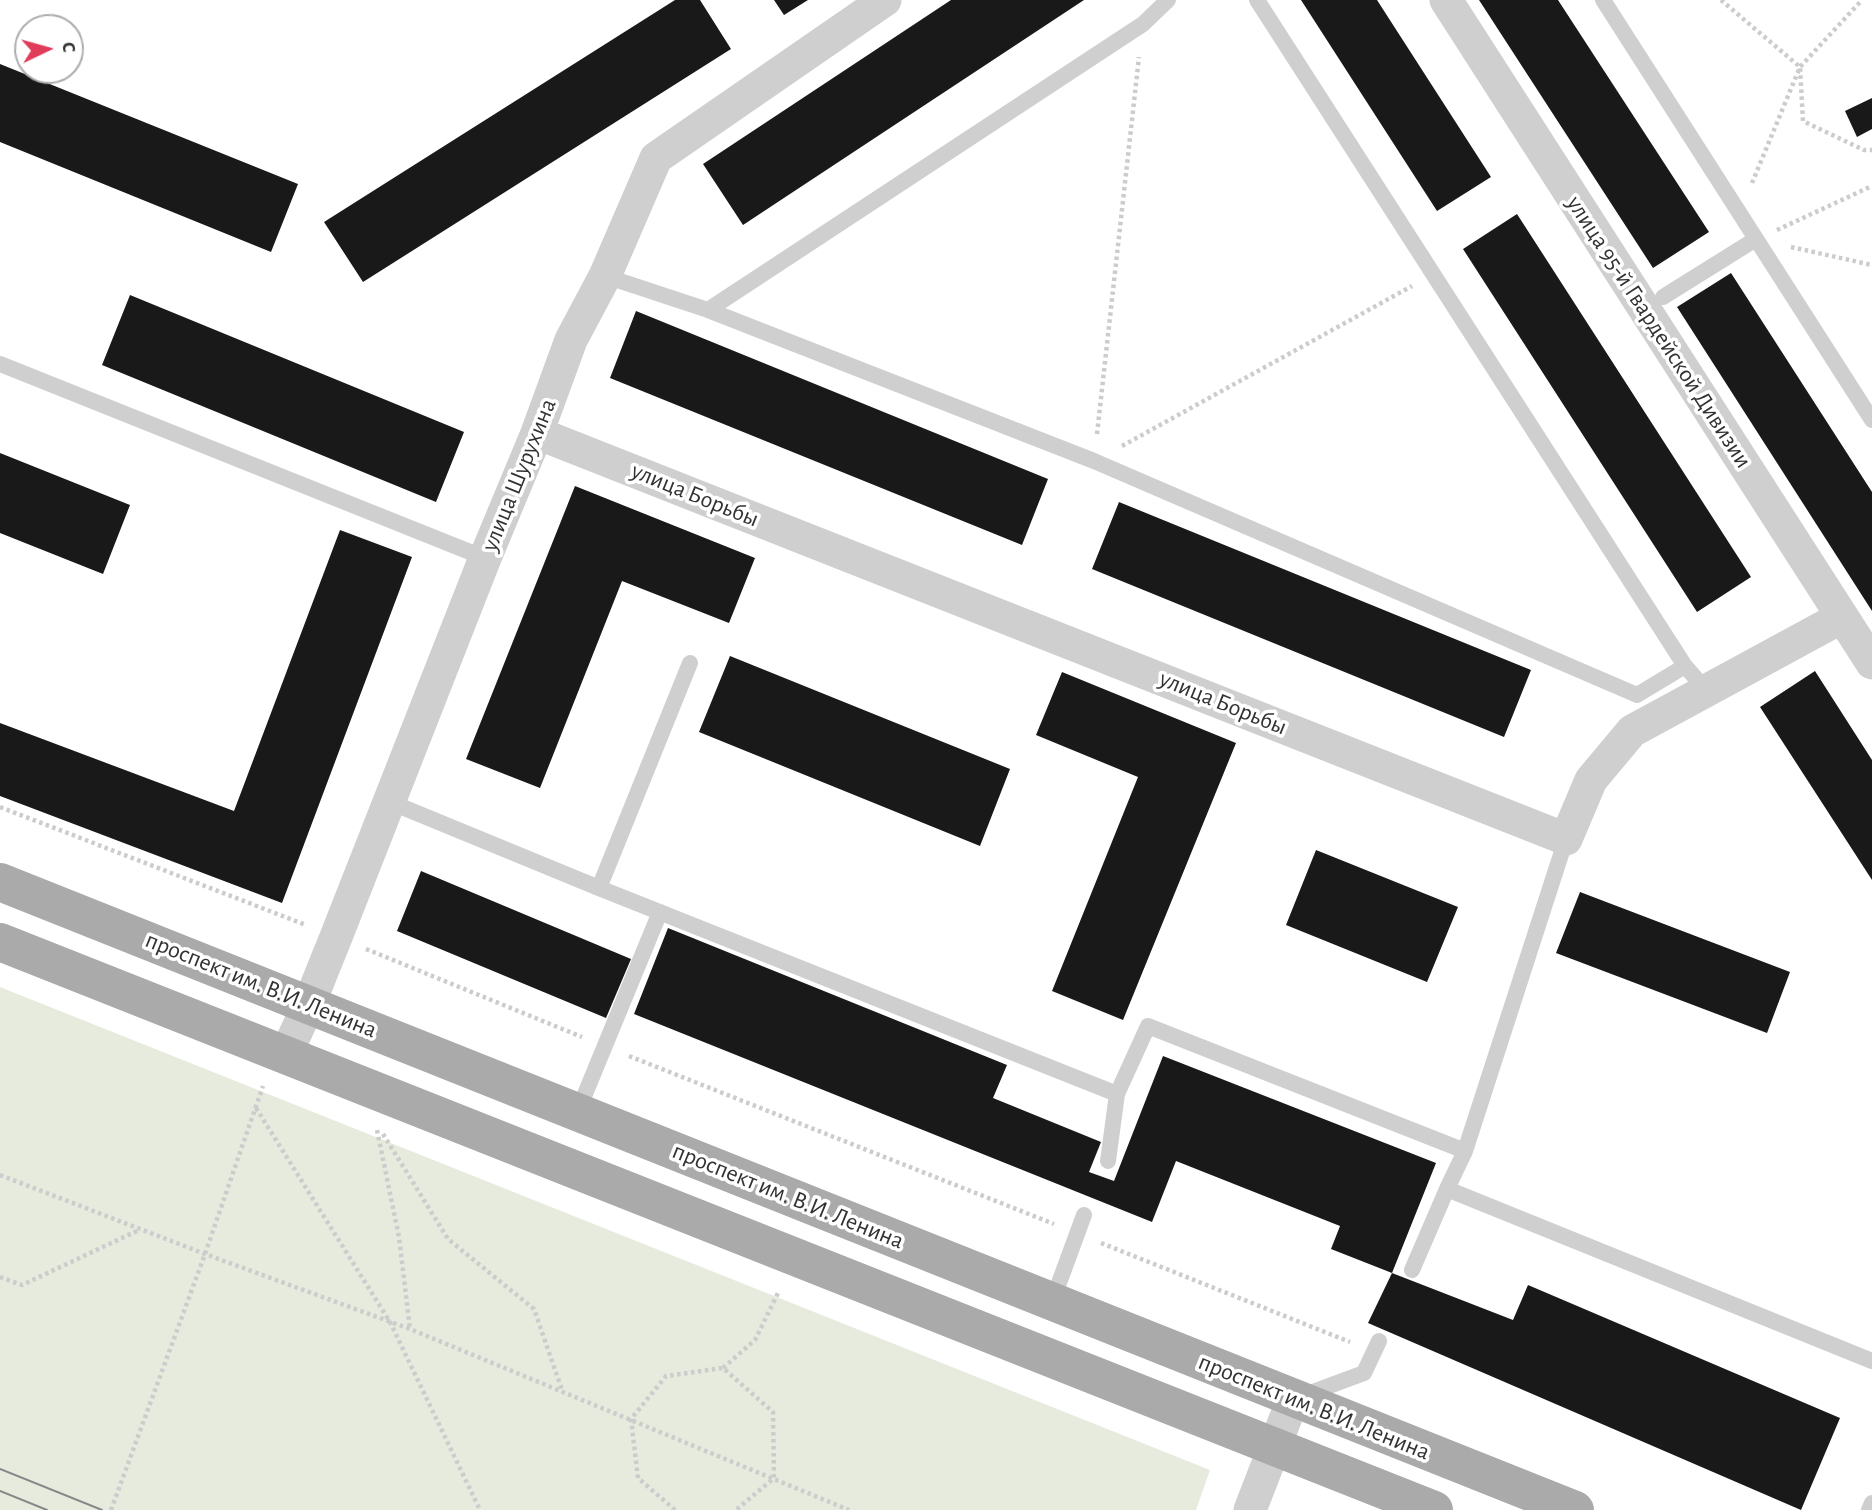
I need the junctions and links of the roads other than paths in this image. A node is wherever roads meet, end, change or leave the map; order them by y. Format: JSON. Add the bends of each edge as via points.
{"nodes":[{"id":1,"x":885,"y":0,"type":"edge"},
{"id":2,"x":1168,"y":0,"type":"edge"},
{"id":3,"x":1257,"y":0,"type":"edge"},
{"id":4,"x":1446,"y":0,"type":"edge"},
{"id":5,"x":1603,"y":0,"type":"edge"},
{"id":6,"x":1756,"y":239,"type":"junction"},
{"id":7,"x":605,"y":276,"type":"junction"},
{"id":8,"x":1663,"y":297,"type":"dead end"},
{"id":9,"x":708,"y":310,"type":"junction"},
{"id":10,"x":0,"y":365,"type":"edge"},
{"id":11,"x":1872,"y":420,"type":"edge"},
{"id":12,"x":537,"y":432,"type":"junction"},
{"id":13,"x":485,"y":558,"type":"junction"},
{"id":14,"x":1842,"y":617,"type":"junction"},
{"id":15,"x":690,"y":663,"type":"dead end"},
{"id":16,"x":1872,"y":663,"type":"edge"},
{"id":17,"x":1695,"y":678,"type":"junction"},
{"id":18,"x":390,"y":802,"type":"junction"},
{"id":19,"x":1566,"y":839,"type":"junction"},
{"id":20,"x":0,"y":882,"type":"edge"},
{"id":21,"x":599,"y":888,"type":"junction"},
{"id":22,"x":660,"y":912,"type":"junction"},
{"id":23,"x":0,"y":942,"type":"edge"},
{"id":24,"x":309,"y":1004,"type":"junction"},
{"id":25,"x":276,"y":1066,"type":"junction"},
{"id":26,"x":1117,"y":1094,"type":"junction"},
{"id":27,"x":578,"y":1111,"type":"junction"},
{"id":28,"x":1465,"y":1151,"type":"junction"},
{"id":29,"x":1108,"y":1161,"type":"dead end"},
{"id":30,"x":1447,"y":1189,"type":"junction"},
{"id":31,"x":1084,"y":1215,"type":"dead end"},
{"id":32,"x":1412,"y":1270,"type":"dead end"},
{"id":33,"x":1052,"y":1302,"type":"junction"},
{"id":34,"x":1376,"y":1347,"type":"road end"},
{"id":35,"x":1872,"y":1361,"type":"edge"},
{"id":36,"x":1293,"y":1399,"type":"junction"},
{"id":37,"x":1275,"y":1447,"type":"junction"},
{"id":38,"x":1872,"y":1503,"type":"edge"},
{"id":39,"x":1250,"y":1510,"type":"edge"},
{"id":40,"x":1434,"y":1510,"type":"edge"},
{"id":41,"x":1575,"y":1510,"type":"edge"},
{"id":42,"x":1869,"y":1510,"type":"edge"}],
"edges":[{"from":1,"to":7,"type":"street","name":"улица Шурухина","via":[[656,158]]},
{"from":2,"to":9,"type":"lane","via":[[1143,24]]},
{"from":3,"to":17,"type":"lane"},
{"from":4,"to":14,"type":"street","name":"улица 95-й Гвардейской Дивизии"},
{"from":5,"to":6,"type":"lane"},
{"from":6,"to":8,"type":"lane"},
{"from":6,"to":11,"type":"lane"},
{"from":7,"to":9,"type":"lane"},
{"from":7,"to":12,"type":"street","name":"улица Шурухина","via":[[571,340]]},
{"from":9,"to":17,"type":"lane","via":[[1094,461],[1637,695]]},
{"from":10,"to":13,"type":"lane"},
{"from":12,"to":13,"type":"street","name":"улица Шурухина"},
{"from":12,"to":19,"type":"street","name":"улица Борьбы"},
{"from":13,"to":18,"type":"street","name":"улица Шурухина"},
{"from":14,"to":16,"type":"street","name":"улица 95-й Гвардейской Дивизии"},
{"from":14,"to":17,"type":"street"},
{"from":15,"to":21,"type":"lane"},
{"from":17,"to":19,"type":"street","via":[[1632,731],[1591,780]]},
{"from":18,"to":21,"type":"lane"},
{"from":18,"to":24,"type":"street","name":"улица Шурухина"},
{"from":19,"to":28,"type":"lane"},
{"from":20,"to":24,"type":"main road","name":"проспект им. В.И. Ленина"},
{"from":21,"to":22,"type":"lane"},
{"from":22,"to":26,"type":"lane"},
{"from":22,"to":27,"type":"lane"},
{"from":23,"to":25,"type":"main road","name":"проспект им. В.И. Ленина"},
{"from":24,"to":25,"type":"street","name":"улица Шурухина"},
{"from":24,"to":27,"type":"main road","name":"проспект им. В.И. Ленина"},
{"from":25,"to":37,"type":"main road","name":"проспект им. В.И. Ленина"},
{"from":26,"to":28,"type":"lane","via":[[1148,1026]]},
{"from":26,"to":29,"type":"lane"},
{"from":27,"to":33,"type":"main road","name":"проспект им. В.И. Ленина"},
{"from":28,"to":30,"type":"lane"},
{"from":30,"to":32,"type":"lane"},
{"from":30,"to":35,"type":"lane"},
{"from":31,"to":33,"type":"lane"},
{"from":33,"to":36,"type":"main road","name":"проспект им. В.И. Ленина"},
{"from":34,"to":36,"type":"lane","via":[[1364,1373]]},
{"from":36,"to":37,"type":"street"},
{"from":36,"to":41,"type":"main road","name":"проспект им. В.И. Ленина"},
{"from":37,"to":39,"type":"street"},
{"from":37,"to":40,"type":"main road","name":"проспект им. В.И. Ленина"},
{"from":38,"to":42,"type":"lane"}]}
